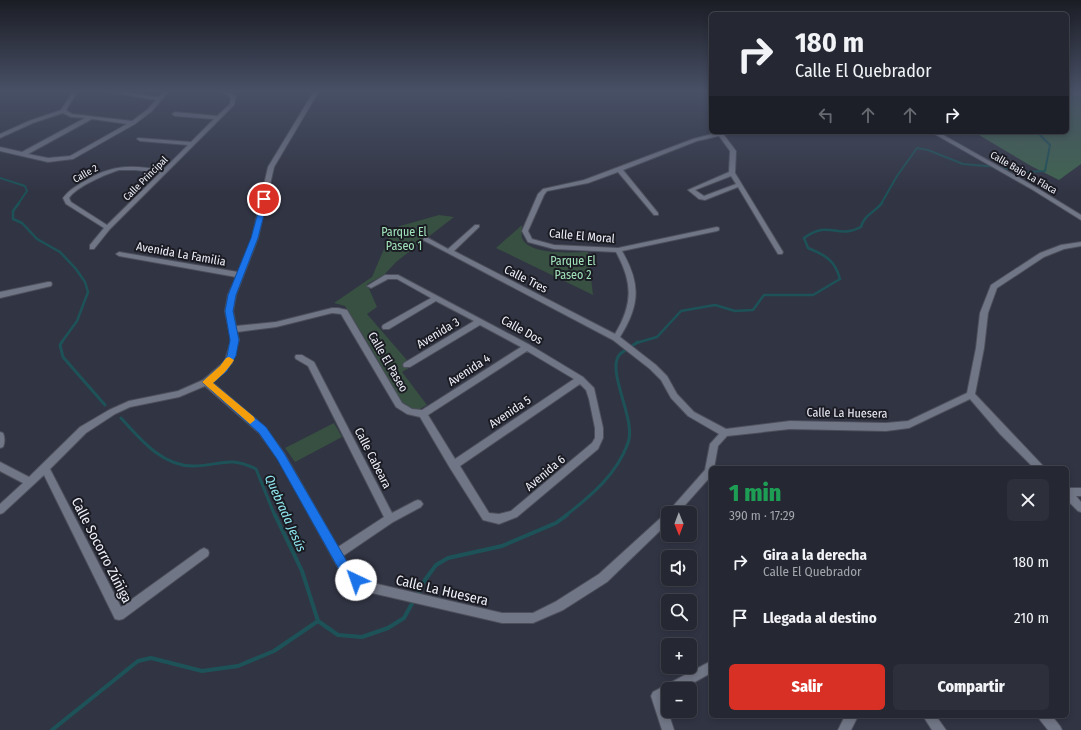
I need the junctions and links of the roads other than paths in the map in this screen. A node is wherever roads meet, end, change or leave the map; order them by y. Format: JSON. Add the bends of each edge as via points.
{"nodes":[{"id":1,"x":24,"y":125,"type":"edge"},
{"id":2,"x":77,"y":125,"type":"edge"},
{"id":3,"x":129,"y":125,"type":"edge"},
{"id":4,"x":210,"y":125,"type":"edge"},
{"id":5,"x":296,"y":125,"type":"edge"},
{"id":6,"x":720,"y":134,"type":"joint"},
{"id":7,"x":938,"y":134,"type":"edge"},
{"id":8,"x":0,"y":136,"type":"edge"},
{"id":9,"x":140,"y":139,"type":"dead end"},
{"id":10,"x":192,"y":144,"type":"junction"},
{"id":11,"x":0,"y":149,"type":"edge"},
{"id":12,"x":23,"y":154,"type":"junction"},
{"id":13,"x":619,"y":169,"type":"junction"},
{"id":14,"x":164,"y":172,"type":"junction"},
{"id":15,"x":732,"y":174,"type":"junction"},
{"id":16,"x":738,"y":185,"type":"junction"},
{"id":17,"x":656,"y":214,"type":"dead end"},
{"id":18,"x":1081,"y":218,"type":"edge"},
{"id":19,"x":477,"y":226,"type":"dead end"},
{"id":20,"x":108,"y":228,"type":"junction"},
{"id":21,"x":717,"y":229,"type":"dead end"},
{"id":22,"x":426,"y":240,"type":"dead end"},
{"id":23,"x":1081,"y":244,"type":"edge"},
{"id":24,"x":92,"y":247,"type":"dead end"},
{"id":25,"x":618,"y":250,"type":"junction"},
{"id":26,"x":449,"y":252,"type":"junction"},
{"id":27,"x":780,"y":252,"type":"dead end"},
{"id":28,"x":119,"y":254,"type":"dead end"},
{"id":29,"x":239,"y":275,"type":"junction"},
{"id":30,"x":48,"y":284,"type":"dead end"},
{"id":31,"x":372,"y":286,"type":"dead end"},
{"id":32,"x":0,"y":295,"type":"edge"},
{"id":33,"x":436,"y":298,"type":"junction"},
{"id":34,"x":480,"y":321,"type":"junction"},
{"id":35,"x":386,"y":327,"type":"dead end"},
{"id":36,"x":233,"y":329,"type":"junction"},
{"id":37,"x":616,"y":338,"type":"junction"},
{"id":38,"x":527,"y":347,"type":"junction"},
{"id":39,"x":299,"y":357,"type":"dead end"},
{"id":40,"x":407,"y":365,"type":"dead end"},
{"id":41,"x":580,"y":379,"type":"junction"},
{"id":42,"x":206,"y":382,"type":"junction"},
{"id":43,"x":971,"y":395,"type":"junction"},
{"id":44,"x":423,"y":414,"type":"junction"},
{"id":45,"x":725,"y":433,"type":"junction"},
{"id":46,"x":0,"y":436,"type":"edge"},
{"id":47,"x":599,"y":438,"type":"joint"},
{"id":48,"x":0,"y":444,"type":"edge"},
{"id":49,"x":453,"y":465,"type":"junction"},
{"id":50,"x":0,"y":466,"type":"edge"},
{"id":51,"x":710,"y":466,"type":"edge"},
{"id":52,"x":1038,"y":466,"type":"edge"},
{"id":53,"x":45,"y":468,"type":"junction"},
{"id":54,"x":709,"y":472,"type":"edge"},
{"id":55,"x":30,"y":482,"type":"junction"},
{"id":56,"x":1081,"y":492,"type":"edge"},
{"id":57,"x":1069,"y":493,"type":"edge"},
{"id":58,"x":1069,"y":495,"type":"edge"},
{"id":59,"x":418,"y":504,"type":"dead end"},
{"id":60,"x":678,"y":506,"type":"edge"},
{"id":61,"x":1081,"y":508,"type":"edge"},
{"id":62,"x":0,"y":510,"type":"edge"},
{"id":63,"x":390,"y":520,"type":"junction"},
{"id":64,"x":661,"y":524,"type":"edge"},
{"id":65,"x":204,"y":553,"type":"dead end"},
{"id":66,"x":337,"y":554,"type":"junction"},
{"id":67,"x":709,"y":668,"type":"edge"},
{"id":68,"x":684,"y":682,"type":"edge"},
{"id":69,"x":661,"y":694,"type":"edge"},
{"id":70,"x":661,"y":708,"type":"edge"},
{"id":71,"x":664,"y":718,"type":"edge"},
{"id":72,"x":851,"y":718,"type":"edge"},
{"id":73,"x":931,"y":718,"type":"edge"},
{"id":74,"x":1046,"y":718,"type":"edge"},
{"id":75,"x":668,"y":730,"type":"edge"},
{"id":76,"x":844,"y":730,"type":"edge"},
{"id":77,"x":940,"y":730,"type":"edge"},
{"id":78,"x":1056,"y":730,"type":"edge"}],
"edges":[{"from":1,"to":8,"type":"street"},
{"from":2,"to":12,"type":"street"},
{"from":3,"to":12,"type":"street","via":[[76,156],[63,160],[48,160]]},
{"from":4,"to":10,"type":"street","name":"Calle Principal"},
{"from":5,"to":29,"type":"street","via":[[271,167],[255,238]]},
{"from":6,"to":13,"type":"street","name":"Calle El Moral","via":[[695,140]]},
{"from":6,"to":15,"type":"street","via":[[733,151],[730,168]]},
{"from":7,"to":18,"type":"street","name":"Calle Bajo La Flaca"},
{"from":9,"to":10,"type":"street"},
{"from":10,"to":14,"type":"street","name":"Calle Principal"},
{"from":11,"to":12,"type":"street"},
{"from":13,"to":17,"type":"street"},
{"from":13,"to":25,"type":"street","name":"Calle El Moral","via":[[586,182],[545,190],[525,231],[530,240],[554,247]]},
{"from":14,"to":20,"type":"street","name":"Calle Principal"},
{"from":14,"to":20,"type":"street","name":"Calle 2","via":[[126,168],[116,170],[107,172],[70,192],[66,198],[68,203]]},
{"from":15,"to":16,"type":"street"},
{"from":15,"to":16,"type":"street","via":[[691,190],[700,198],[705,198]]},
{"from":16,"to":27,"type":"street"},
{"from":19,"to":26,"type":"street"},
{"from":20,"to":24,"type":"street","name":"Calle Principal"},
{"from":21,"to":25,"type":"street"},
{"from":22,"to":26,"type":"street","name":"Calle Tres"},
{"from":23,"to":43,"type":"street","via":[[1042,255],[994,287],[984,313]]},
{"from":25,"to":37,"type":"street","name":"Calle El Moral","via":[[629,267],[633,291],[628,321]]},
{"from":26,"to":37,"type":"street","name":"Calle Tres"},
{"from":28,"to":29,"type":"street","name":"Avenida La Familia"},
{"from":29,"to":36,"type":"street","via":[[229,311]]},
{"from":30,"to":32,"type":"street"},
{"from":31,"to":33,"type":"street","name":"Calle Dos","via":[[393,276]]},
{"from":33,"to":34,"type":"street","name":"Calle Dos"},
{"from":33,"to":35,"type":"street"},
{"from":34,"to":38,"type":"street","name":"Calle Dos"},
{"from":34,"to":40,"type":"street","name":"Avenida 3"},
{"from":36,"to":42,"type":"street","via":[[234,340],[228,363]]},
{"from":36,"to":44,"type":"street","name":"Calle El Paseo","via":[[289,324],[328,312],[344,312],[399,405],[410,412]]},
{"from":37,"to":45,"type":"street","via":[[664,378],[674,396],[691,414]]},
{"from":38,"to":41,"type":"street","name":"Calle Dos"},
{"from":38,"to":44,"type":"street","name":"Avenida 4"},
{"from":39,"to":63,"type":"street","name":"Calle Cabeara","via":[[311,364]]},
{"from":41,"to":47,"type":"street","name":"Calle Dos","via":[[590,388]]},
{"from":41,"to":49,"type":"street","name":"Avenida 5"},
{"from":42,"to":53,"type":"street","via":[[179,394],[129,404],[112,412],[83,430]]},
{"from":42,"to":66,"type":"street","name":"Calle La Huesera","via":[[262,430],[281,456]]},
{"from":43,"to":45,"type":"street","name":"Calle La Huesera","via":[[909,424],[886,427],[790,425]]},
{"from":43,"to":52,"type":"street","via":[[1003,432]]},
{"from":44,"to":49,"type":"street"},
{"from":45,"to":51,"type":"street","via":[[714,444]]},
{"from":46,"to":48,"type":"street"},
{"from":47,"to":49,"type":"street","name":"Avenida 6","via":[[596,446],[514,514],[499,519],[486,517]]},
{"from":50,"to":55,"type":"street"},
{"from":53,"to":55,"type":"street"},
{"from":53,"to":65,"type":"street","name":"Calle Socorro Zúñiga","via":[[119,615]]},
{"from":54,"to":60,"type":"street"},
{"from":55,"to":62,"type":"street"},
{"from":56,"to":57,"type":"street"},
{"from":58,"to":61,"type":"street"},
{"from":59,"to":63,"type":"street"},
{"from":63,"to":66,"type":"street"},
{"from":64,"to":66,"type":"street","name":"Calle La Huesera","via":[[603,578],[559,606],[533,618],[502,618],[372,588],[356,580],[345,569]]},
{"from":67,"to":68,"type":"street"},
{"from":69,"to":70,"type":"street","via":[[657,696]]},
{"from":71,"to":75,"type":"street"},
{"from":72,"to":76,"type":"street"},
{"from":73,"to":77,"type":"street"},
{"from":74,"to":78,"type":"street"}]}
